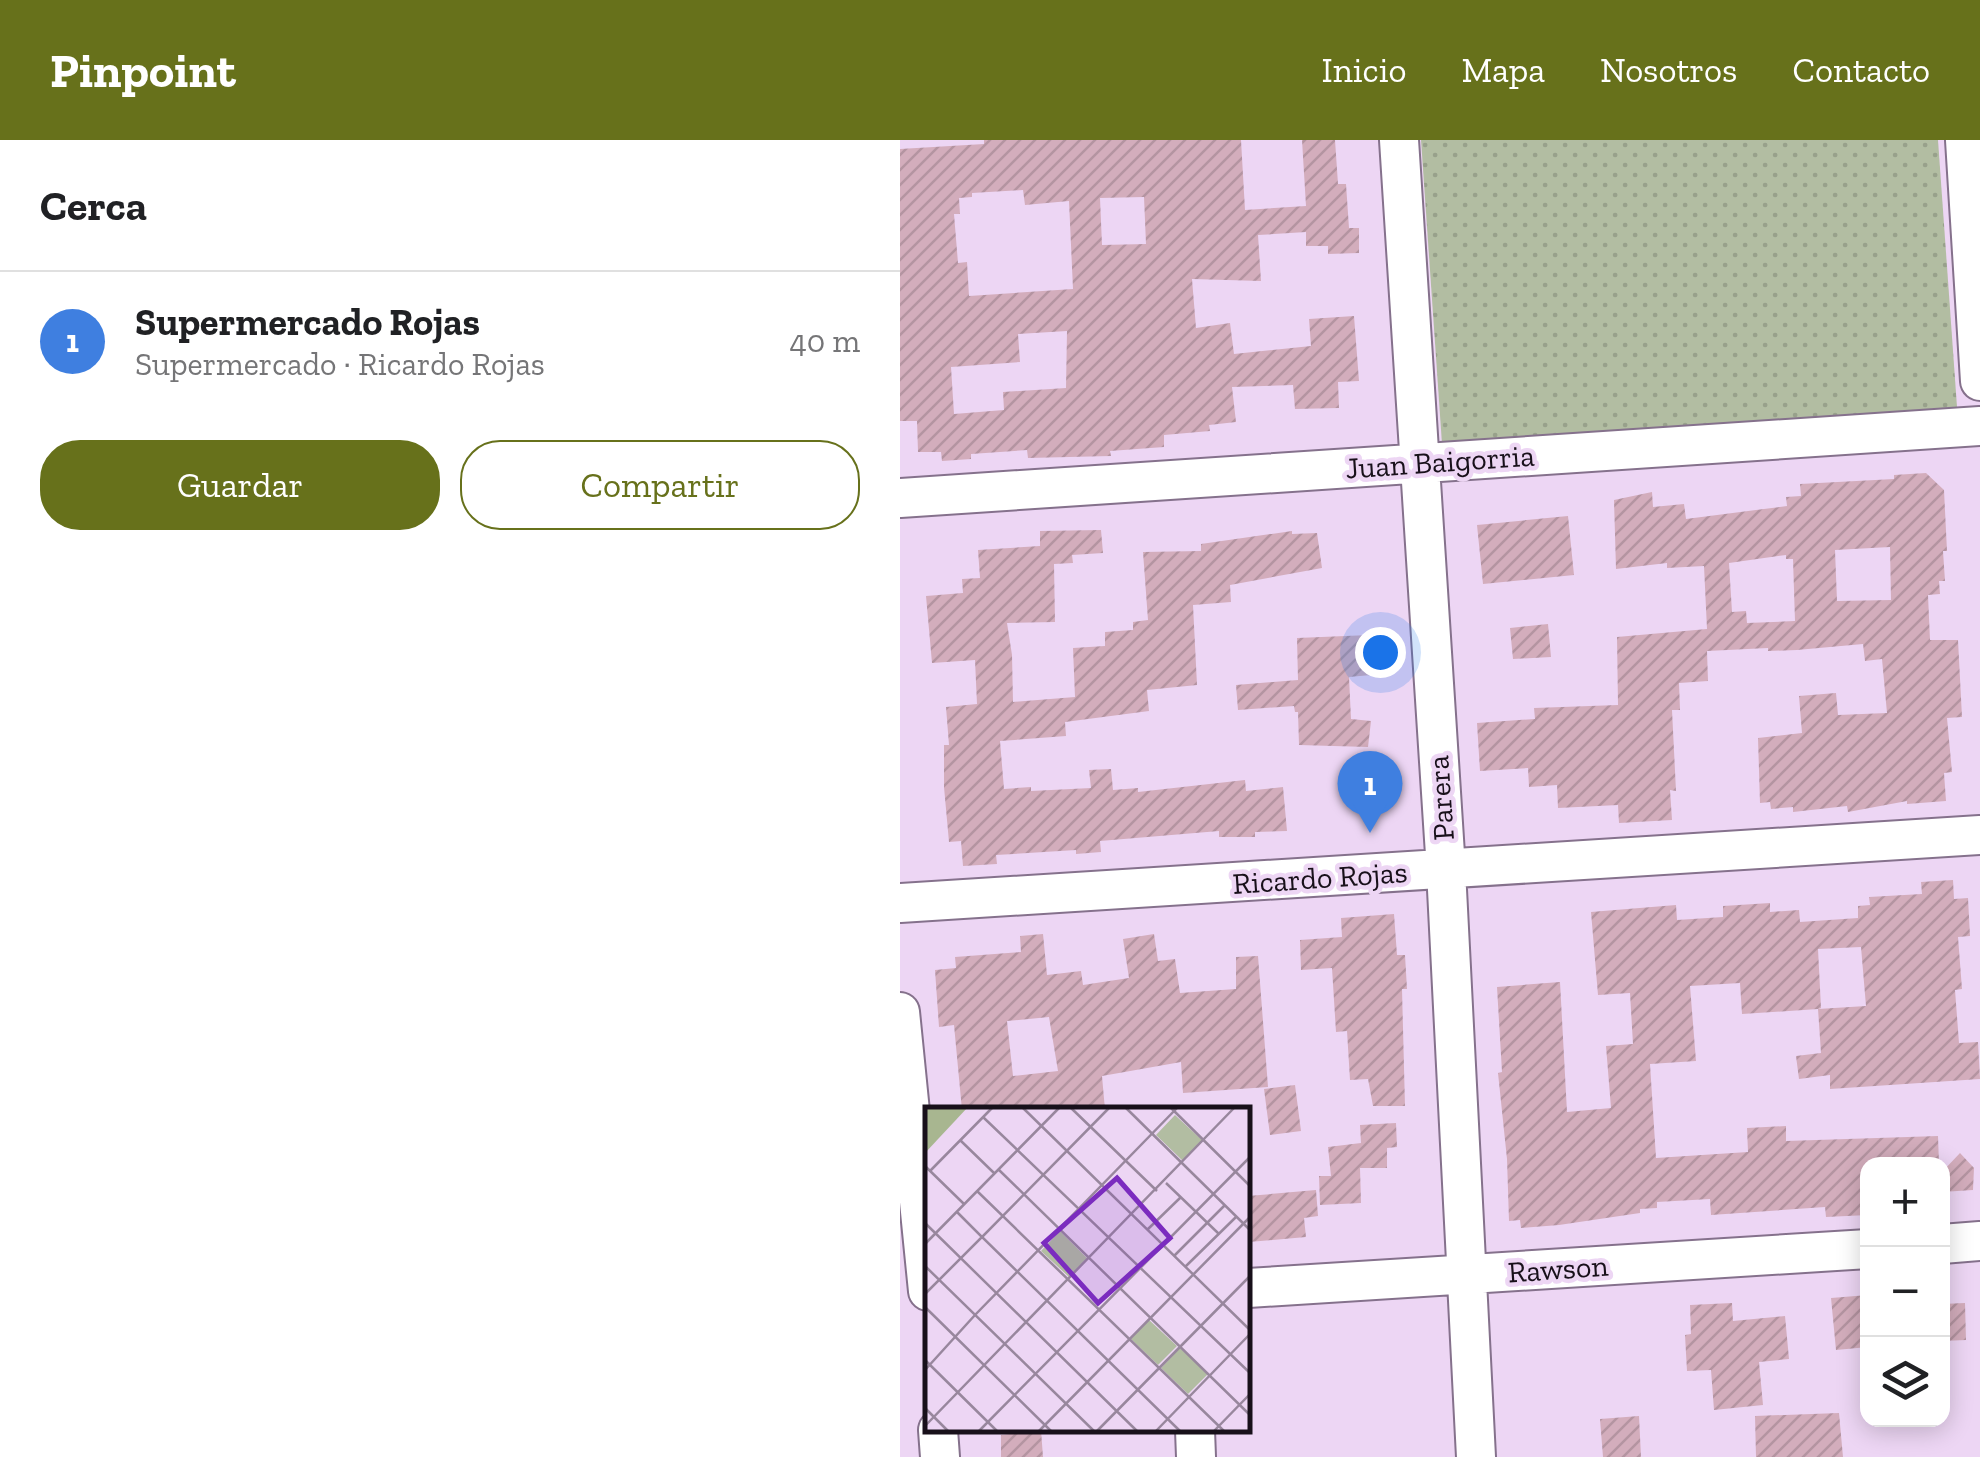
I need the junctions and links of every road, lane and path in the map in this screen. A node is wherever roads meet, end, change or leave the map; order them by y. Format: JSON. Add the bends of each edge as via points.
{"nodes":[{"id":1,"x":1398,"y":140,"type":"edge"},
{"id":2,"x":1965,"y":140,"type":"edge"},
{"id":3,"x":1980,"y":381,"type":"edge"},
{"id":4,"x":1980,"y":426,"type":"edge"},
{"id":5,"x":1420,"y":464,"type":"junction"},
{"id":6,"x":900,"y":498,"type":"edge"},
{"id":7,"x":1980,"y":835,"type":"edge"},
{"id":8,"x":1446,"y":870,"type":"junction"},
{"id":9,"x":900,"y":904,"type":"edge"},
{"id":10,"x":900,"y":1012,"type":"edge"},
{"id":11,"x":1980,"y":1242,"type":"edge"},
{"id":12,"x":1950,"y":1244,"type":"edge"},
{"id":13,"x":1860,"y":1249,"type":"edge"},
{"id":14,"x":925,"y":1261,"type":"edge"},
{"id":15,"x":1466,"y":1274,"type":"junction"},
{"id":16,"x":1250,"y":1288,"type":"edge"},
{"id":17,"x":925,"y":1309,"type":"edge"},
{"id":18,"x":900,"y":1311,"type":"edge"},
{"id":19,"x":938,"y":1432,"type":"edge"},
{"id":20,"x":1195,"y":1432,"type":"edge"},
{"id":21,"x":940,"y":1457,"type":"edge"},
{"id":22,"x":1196,"y":1457,"type":"edge"},
{"id":23,"x":1476,"y":1457,"type":"edge"}],
"edges":[{"from":1,"to":5,"type":"street","name":"Parera"},
{"from":2,"to":3,"type":"street"},
{"from":4,"to":5,"type":"street","name":"Juan Baigorria"},
{"from":5,"to":6,"type":"street","name":"Juan Baigorria"},
{"from":5,"to":8,"type":"street","name":"Parera"},
{"from":7,"to":8,"type":"street","name":"Ricardo Rojas"},
{"from":8,"to":9,"type":"street","name":"Ricardo Rojas"},
{"from":8,"to":15,"type":"street","name":"Parera"},
{"from":10,"to":14,"type":"street"},
{"from":11,"to":12,"type":"street"},
{"from":13,"to":15,"type":"street","name":"Rawson"},
{"from":15,"to":16,"type":"street","name":"Rawson"},
{"from":15,"to":23,"type":"street","name":"Parera"},
{"from":17,"to":18,"type":"street"},
{"from":19,"to":21,"type":"street"},
{"from":20,"to":22,"type":"street"}]}
